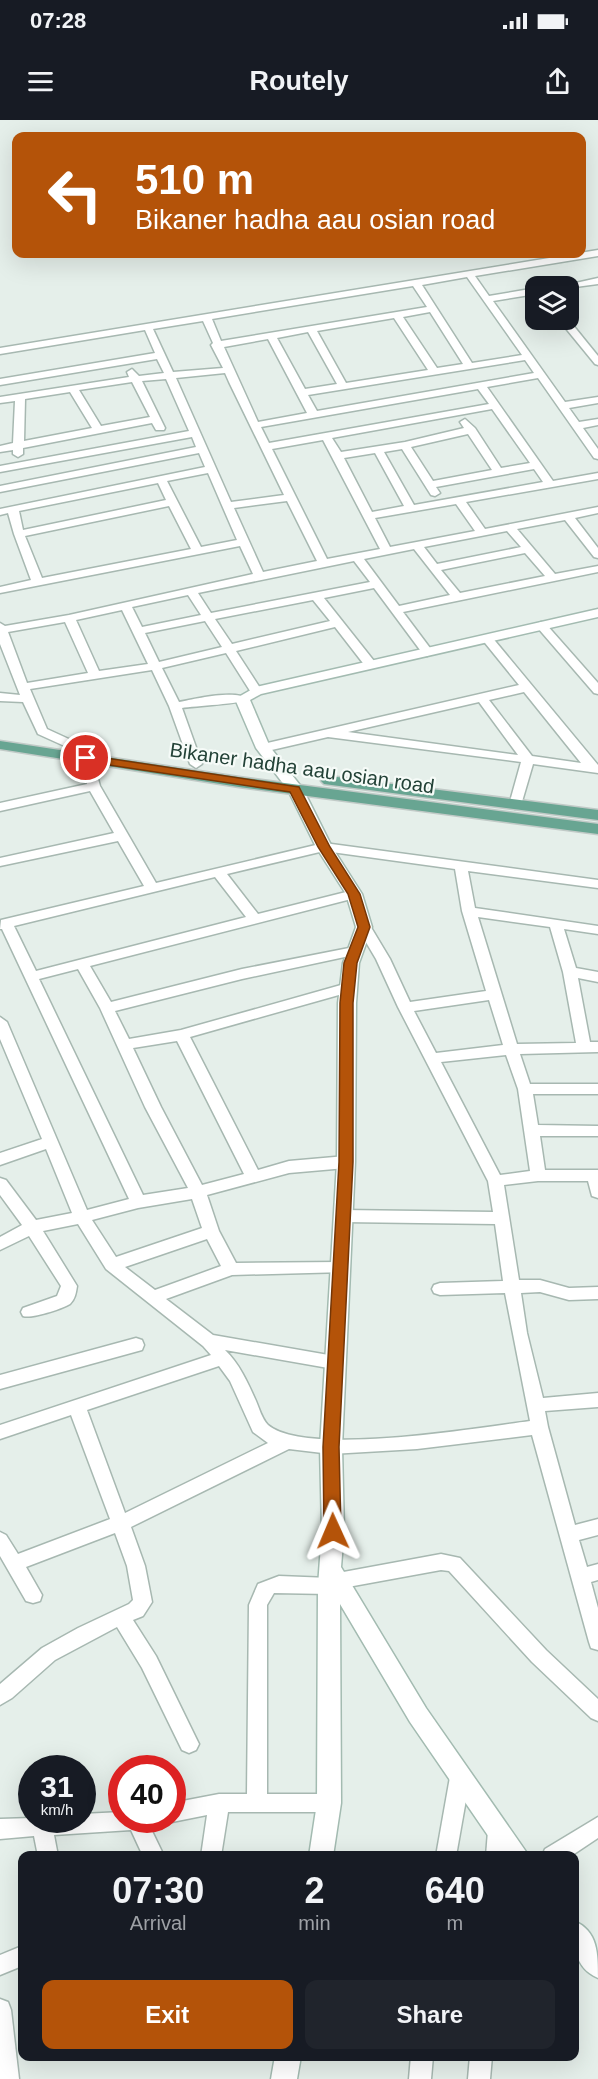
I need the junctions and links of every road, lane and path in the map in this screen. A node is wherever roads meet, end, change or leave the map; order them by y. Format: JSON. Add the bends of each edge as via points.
{"nodes":[{"id":1,"x":569,"y":258,"type":"edge"},
{"id":2,"x":470,"y":275,"type":"junction"},
{"id":3,"x":598,"y":282,"type":"edge"},
{"id":4,"x":416,"y":283,"type":"junction"},
{"id":5,"x":579,"y":284,"type":"edge"},
{"id":6,"x":525,"y":293,"type":"edge"},
{"id":7,"x":485,"y":299,"type":"junction"},
{"id":8,"x":432,"y":309,"type":"junction"},
{"id":9,"x":398,"y":315,"type":"junction"},
{"id":10,"x":206,"y":317,"type":"junction"},
{"id":11,"x":148,"y":327,"type":"junction"},
{"id":12,"x":311,"y":329,"type":"junction"},
{"id":13,"x":572,"y":330,"type":"edge"},
{"id":14,"x":271,"y":335,"type":"junction"},
{"id":15,"x":216,"y":345,"type":"junction"},
{"id":16,"x":0,"y":351,"type":"edge"},
{"id":17,"x":161,"y":355,"type":"junction"},
{"id":18,"x":526,"y":357,"type":"junction"},
{"id":19,"x":597,"y":360,"type":"edge"},
{"id":20,"x":127,"y":361,"type":"junction"},
{"id":21,"x":468,"y":365,"type":"junction"},
{"id":22,"x":228,"y":370,"type":"junction"},
{"id":23,"x":434,"y":371,"type":"junction"},
{"id":24,"x":410,"y":375,"type":"junction"},
{"id":25,"x":539,"y":375,"type":"junction"},
{"id":26,"x":171,"y":377,"type":"junction"},
{"id":27,"x":135,"y":380,"type":"junction"},
{"id":28,"x":0,"y":382,"type":"edge"},
{"id":29,"x":480,"y":385,"type":"junction"},
{"id":30,"x":343,"y":386,"type":"junction"},
{"id":31,"x":72,"y":387,"type":"junction"},
{"id":32,"x":301,"y":393,"type":"junction"},
{"id":33,"x":423,"y":395,"type":"junction"},
{"id":34,"x":20,"y":396,"type":"junction"},
{"id":35,"x":0,"y":400,"type":"edge"},
{"id":36,"x":598,"y":400,"type":"edge"},
{"id":37,"x":561,"y":405,"type":"junction"},
{"id":38,"x":495,"y":406,"type":"junction"},
{"id":39,"x":458,"y":412,"type":"junction"},
{"id":40,"x":313,"y":414,"type":"junction"},
{"id":41,"x":156,"y":419,"type":"junction"},
{"id":42,"x":598,"y":422,"type":"edge"},
{"id":43,"x":255,"y":425,"type":"junction"},
{"id":44,"x":576,"y":426,"type":"junction"},
{"id":45,"x":102,"y":430,"type":"junction"},
{"id":46,"x":471,"y":430,"type":"junction"},
{"id":47,"x":195,"y":433,"type":"junction"},
{"id":48,"x":325,"y":436,"type":"junction"},
{"id":49,"x":166,"y":438,"type":"junction"},
{"id":50,"x":593,"y":441,"type":"edge"},
{"id":51,"x":405,"y":445,"type":"junction"},
{"id":52,"x":17,"y":446,"type":"junction"},
{"id":53,"x":267,"y":447,"type":"junction"},
{"id":54,"x":116,"y":448,"type":"junction"},
{"id":55,"x":0,"y":449,"type":"edge"},
{"id":56,"x":202,"y":449,"type":"junction"},
{"id":57,"x":378,"y":450,"type":"junction"},
{"id":58,"x":338,"y":456,"type":"junction"},
{"id":59,"x":598,"y":456,"type":"edge"},
{"id":60,"x":132,"y":463,"type":"junction"},
{"id":61,"x":21,"y":465,"type":"junction"},
{"id":62,"x":536,"y":465,"type":"junction"},
{"id":63,"x":3,"y":469,"type":"edge"},
{"id":64,"x":212,"y":469,"type":"junction"},
{"id":65,"x":498,"y":472,"type":"junction"},
{"id":66,"x":598,"y":476,"type":"edge"},
{"id":67,"x":161,"y":479,"type":"junction"},
{"id":68,"x":144,"y":483,"type":"junction"},
{"id":69,"x":550,"y":484,"type":"junction"},
{"id":70,"x":430,"y":485,"type":"junction"},
{"id":71,"x":14,"y":486,"type":"junction"},
{"id":72,"x":0,"y":489,"type":"edge"},
{"id":73,"x":292,"y":497,"type":"junction"},
{"id":74,"x":459,"y":500,"type":"junction"},
{"id":75,"x":172,"y":502,"type":"junction"},
{"id":76,"x":442,"y":503,"type":"junction"},
{"id":77,"x":228,"y":506,"type":"junction"},
{"id":78,"x":411,"y":509,"type":"junction"},
{"id":79,"x":13,"y":510,"type":"junction"},
{"id":80,"x":598,"y":510,"type":"edge"},
{"id":81,"x":0,"y":512,"type":"edge"},
{"id":82,"x":367,"y":516,"type":"junction"},
{"id":83,"x":568,"y":516,"type":"junction"},
{"id":84,"x":510,"y":527,"type":"junction"},
{"id":85,"x":482,"y":532,"type":"junction"},
{"id":86,"x":19,"y":534,"type":"junction"},
{"id":87,"x":244,"y":542,"type":"junction"},
{"id":88,"x":416,"y":545,"type":"junction"},
{"id":89,"x":527,"y":549,"type":"junction"},
{"id":90,"x":197,"y":551,"type":"junction"},
{"id":91,"x":386,"y":551,"type":"junction"},
{"id":92,"x":598,"y":555,"type":"edge"},
{"id":93,"x":357,"y":557,"type":"junction"},
{"id":94,"x":323,"y":563,"type":"junction"},
{"id":95,"x":434,"y":568,"type":"junction"},
{"id":96,"x":598,"y":569,"type":"edge"},
{"id":97,"x":259,"y":576,"type":"junction"},
{"id":98,"x":552,"y":578,"type":"junction"},
{"id":99,"x":38,"y":583,"type":"junction"},
{"id":100,"x":377,"y":584,"type":"junction"},
{"id":101,"x":0,"y":590,"type":"edge"},
{"id":102,"x":192,"y":592,"type":"junction"},
{"id":103,"x":316,"y":596,"type":"junction"},
{"id":104,"x":458,"y":598,"type":"junction"},
{"id":105,"x":126,"y":606,"type":"junction"},
{"id":106,"x":396,"y":610,"type":"junction"},
{"id":107,"x":598,"y":613,"type":"edge"},
{"id":108,"x":69,"y":618,"type":"junction"},
{"id":109,"x":207,"y":618,"type":"junction"},
{"id":110,"x":337,"y":623,"type":"junction"},
{"id":111,"x":541,"y":625,"type":"junction"},
{"id":112,"x":0,"y":629,"type":"edge"},
{"id":113,"x":139,"y":632,"type":"junction"},
{"id":114,"x":487,"y":638,"type":"junction"},
{"id":115,"x":228,"y":650,"type":"junction"},
{"id":116,"x":427,"y":652,"type":"junction"},
{"id":117,"x":6,"y":663,"type":"edge"},
{"id":118,"x":370,"y":664,"type":"junction"},
{"id":119,"x":156,"y":666,"type":"junction"},
{"id":120,"x":96,"y":676,"type":"junction"},
{"id":121,"x":22,"y":687,"type":"junction"},
{"id":122,"x":528,"y":687,"type":"junction"},
{"id":123,"x":598,"y":690,"type":"edge"},
{"id":124,"x":256,"y":692,"type":"junction"},
{"id":125,"x":0,"y":697,"type":"edge"},
{"id":126,"x":482,"y":698,"type":"junction"},
{"id":127,"x":27,"y":699,"type":"junction"},
{"id":128,"x":242,"y":699,"type":"junction"},
{"id":129,"x":175,"y":706,"type":"junction"},
{"id":130,"x":328,"y":733,"type":"junction"},
{"id":131,"x":0,"y":737,"type":"edge"},
{"id":132,"x":0,"y":745,"type":"edge"},
{"id":133,"x":263,"y":748,"type":"junction"},
{"id":134,"x":83,"y":753,"type":"junction"},
{"id":135,"x":528,"y":760,"type":"junction"},
{"id":136,"x":196,"y":764,"type":"junction"},
{"id":137,"x":595,"y":769,"type":"edge"},
{"id":138,"x":289,"y":782,"type":"junction"},
{"id":139,"x":94,"y":786,"type":"junction"},
{"id":140,"x":514,"y":805,"type":"junction"},
{"id":141,"x":0,"y":807,"type":"edge"},
{"id":142,"x":598,"y":815,"type":"edge"},
{"id":143,"x":598,"y":829,"type":"edge"},
{"id":144,"x":121,"y":836,"type":"junction"},
{"id":145,"x":324,"y":847,"type":"junction"},
{"id":146,"x":0,"y":862,"type":"edge"},
{"id":147,"x":460,"y":866,"type":"junction"},
{"id":148,"x":218,"y":872,"type":"junction"},
{"id":149,"x":598,"y":884,"type":"edge"},
{"id":150,"x":152,"y":887,"type":"junction"},
{"id":151,"x":354,"y":894,"type":"junction"},
{"id":152,"x":470,"y":910,"type":"junction"},
{"id":153,"x":254,"y":919,"type":"junction"},
{"id":154,"x":3,"y":924,"type":"edge"},
{"id":155,"x":556,"y":925,"type":"junction"},
{"id":156,"x":364,"y":927,"type":"junction"},
{"id":157,"x":598,"y":930,"type":"edge"},
{"id":158,"x":354,"y":951,"type":"junction"},
{"id":159,"x":81,"y":962,"type":"junction"},
{"id":160,"x":570,"y":972,"type":"junction"},
{"id":161,"x":32,"y":976,"type":"junction"},
{"id":162,"x":598,"y":976,"type":"edge"},
{"id":163,"x":348,"y":988,"type":"junction"},
{"id":164,"x":494,"y":995,"type":"junction"},
{"id":165,"x":405,"y":1006,"type":"junction"},
{"id":166,"x":107,"y":1008,"type":"junction"},
{"id":167,"x":0,"y":1022,"type":"edge"},
{"id":168,"x":181,"y":1035,"type":"junction"},
{"id":169,"x":124,"y":1045,"type":"junction"},
{"id":170,"x":591,"y":1047,"type":"edge"},
{"id":171,"x":512,"y":1049,"type":"junction"},
{"id":172,"x":432,"y":1058,"type":"junction"},
{"id":173,"x":525,"y":1089,"type":"junction"},
{"id":174,"x":598,"y":1089,"type":"edge"},
{"id":175,"x":530,"y":1130,"type":"junction"},
{"id":176,"x":598,"y":1131,"type":"edge"},
{"id":177,"x":49,"y":1142,"type":"junction"},
{"id":178,"x":0,"y":1159,"type":"edge"},
{"id":179,"x":346,"y":1162,"type":"junction"},
{"id":180,"x":538,"y":1175,"type":"junction"},
{"id":181,"x":255,"y":1176,"type":"junction"},
{"id":182,"x":596,"y":1176,"type":"edge"},
{"id":183,"x":496,"y":1181,"type":"junction"},
{"id":184,"x":0,"y":1184,"type":"edge"},
{"id":185,"x":198,"y":1192,"type":"junction"},
{"id":186,"x":598,"y":1192,"type":"edge"},
{"id":187,"x":138,"y":1202,"type":"junction"},
{"id":188,"x":342,"y":1216,"type":"junction"},
{"id":189,"x":82,"y":1217,"type":"junction"},
{"id":190,"x":501,"y":1218,"type":"junction"},
{"id":191,"x":32,"y":1227,"type":"junction"},
{"id":192,"x":212,"y":1231,"type":"junction"},
{"id":193,"x":0,"y":1244,"type":"edge"},
{"id":194,"x":112,"y":1265,"type":"junction"},
{"id":195,"x":339,"y":1268,"type":"junction"},
{"id":196,"x":231,"y":1269,"type":"junction"},
{"id":197,"x":512,"y":1287,"type":"junction"},
{"id":198,"x":440,"y":1289,"type":"dead end"},
{"id":199,"x":598,"y":1293,"type":"edge"},
{"id":200,"x":153,"y":1297,"type":"junction"},
{"id":201,"x":29,"y":1312,"type":"dead end"},
{"id":202,"x":209,"y":1341,"type":"junction"},
{"id":203,"x":136,"y":1345,"type":"dead end"},
{"id":204,"x":223,"y":1358,"type":"junction"},
{"id":205,"x":334,"y":1362,"type":"junction"},
{"id":206,"x":0,"y":1382,"type":"edge"},
{"id":207,"x":598,"y":1400,"type":"edge"},
{"id":208,"x":536,"y":1405,"type":"junction"},
{"id":209,"x":77,"y":1407,"type":"junction"},
{"id":210,"x":539,"y":1427,"type":"junction"},
{"id":211,"x":0,"y":1432,"type":"edge"},
{"id":212,"x":286,"y":1442,"type":"junction"},
{"id":213,"x":331,"y":1447,"type":"junction"},
{"id":214,"x":121,"y":1523,"type":"junction"},
{"id":215,"x":598,"y":1527,"type":"edge"},
{"id":216,"x":567,"y":1535,"type":"junction"},
{"id":217,"x":0,"y":1540,"type":"edge"},
{"id":218,"x":15,"y":1563,"type":"junction"},
{"id":219,"x":598,"y":1572,"type":"edge"},
{"id":220,"x":580,"y":1577,"type":"junction"},
{"id":221,"x":333,"y":1579,"type":"junction"},
{"id":222,"x":33,"y":1595,"type":"dead end"},
{"id":223,"x":121,"y":1617,"type":"junction"},
{"id":224,"x":598,"y":1642,"type":"edge"},
{"id":225,"x":0,"y":1696,"type":"edge"},
{"id":226,"x":598,"y":1712,"type":"edge"},
{"id":227,"x":189,"y":1744,"type":"dead end"},
{"id":228,"x":460,"y":1777,"type":"junction"},
{"id":229,"x":219,"y":1803,"type":"junction"},
{"id":230,"x":257,"y":1803,"type":"junction"},
{"id":231,"x":329,"y":1803,"type":"junction"},
{"id":232,"x":186,"y":1810,"type":"edge"},
{"id":233,"x":598,"y":1827,"type":"edge"},
{"id":234,"x":0,"y":1829,"type":"edge"},
{"id":235,"x":18,"y":1829,"type":"edge"},
{"id":236,"x":498,"y":1831,"type":"junction"},
{"id":237,"x":44,"y":1833,"type":"edge"},
{"id":238,"x":145,"y":1833,"type":"edge"},
{"id":239,"x":47,"y":1851,"type":"edge"},
{"id":240,"x":152,"y":1851,"type":"edge"},
{"id":241,"x":213,"y":1851,"type":"edge"},
{"id":242,"x":322,"y":1851,"type":"edge"},
{"id":243,"x":447,"y":1851,"type":"edge"},
{"id":244,"x":496,"y":1851,"type":"edge"},
{"id":245,"x":513,"y":1851,"type":"edge"},
{"id":246,"x":560,"y":1851,"type":"edge"},
{"id":247,"x":579,"y":1940,"type":"edge"},
{"id":248,"x":18,"y":1958,"type":"edge"},
{"id":249,"x":0,"y":1965,"type":"edge"},
{"id":250,"x":598,"y":1965,"type":"edge"},
{"id":251,"x":0,"y":2010,"type":"edge"},
{"id":252,"x":287,"y":2061,"type":"edge"},
{"id":253,"x":422,"y":2061,"type":"edge"},
{"id":254,"x":481,"y":2061,"type":"edge"},
{"id":255,"x":8,"y":2079,"type":"edge"},
{"id":256,"x":284,"y":2079,"type":"edge"},
{"id":257,"x":420,"y":2079,"type":"edge"},
{"id":258,"x":479,"y":2079,"type":"edge"}],
"edges":[{"from":1,"to":2,"type":"street"},
{"from":2,"to":4,"type":"street"},
{"from":2,"to":7,"type":"street"},
{"from":3,"to":5,"type":"street"},
{"from":4,"to":8,"type":"street"},
{"from":4,"to":10,"type":"street"},
{"from":6,"to":7,"type":"street"},
{"from":7,"to":18,"type":"street"},
{"from":8,"to":9,"type":"street"},
{"from":8,"to":21,"type":"street"},
{"from":9,"to":12,"type":"street"},
{"from":9,"to":23,"type":"street"},
{"from":10,"to":11,"type":"street"},
{"from":10,"to":15,"type":"street"},
{"from":11,"to":16,"type":"street"},
{"from":11,"to":17,"type":"street"},
{"from":12,"to":14,"type":"street"},
{"from":12,"to":30,"type":"street"},
{"from":13,"to":19,"type":"street"},
{"from":14,"to":15,"type":"street"},
{"from":14,"to":32,"type":"street"},
{"from":15,"to":22,"type":"street"},
{"from":17,"to":20,"type":"street"},
{"from":17,"to":26,"type":"street"},
{"from":18,"to":21,"type":"street"},
{"from":18,"to":25,"type":"street"},
{"from":20,"to":27,"type":"street"},
{"from":20,"to":28,"type":"street"},
{"from":21,"to":23,"type":"street"},
{"from":22,"to":26,"type":"street"},
{"from":22,"to":43,"type":"street"},
{"from":23,"to":24,"type":"street"},
{"from":24,"to":30,"type":"street"},
{"from":24,"to":33,"type":"street"},
{"from":25,"to":29,"type":"street"},
{"from":25,"to":37,"type":"street"},
{"from":26,"to":27,"type":"street"},
{"from":26,"to":47,"type":"street"},
{"from":27,"to":31,"type":"street"},
{"from":27,"to":41,"type":"street"},
{"from":29,"to":33,"type":"street"},
{"from":29,"to":38,"type":"street"},
{"from":30,"to":32,"type":"street"},
{"from":31,"to":34,"type":"street"},
{"from":31,"to":45,"type":"street"},
{"from":32,"to":40,"type":"street"},
{"from":33,"to":40,"type":"street"},
{"from":34,"to":35,"type":"street"},
{"from":34,"to":52,"type":"street"},
{"from":36,"to":37,"type":"street"},
{"from":37,"to":44,"type":"street"},
{"from":38,"to":39,"type":"street"},
{"from":38,"to":62,"type":"street"},
{"from":39,"to":46,"type":"street"},
{"from":39,"to":48,"type":"street"},
{"from":40,"to":43,"type":"street"},
{"from":41,"to":45,"type":"street"},
{"from":41,"to":49,"type":"street"},
{"from":42,"to":44,"type":"street"},
{"from":43,"to":53,"type":"street"},
{"from":44,"to":50,"type":"street"},
{"from":45,"to":52,"type":"street"},
{"from":45,"to":54,"type":"street"},
{"from":46,"to":51,"type":"street"},
{"from":46,"to":65,"type":"street"},
{"from":47,"to":49,"type":"street"},
{"from":47,"to":56,"type":"street"},
{"from":48,"to":53,"type":"street"},
{"from":48,"to":58,"type":"street"},
{"from":49,"to":54,"type":"street"},
{"from":50,"to":59,"type":"street"},
{"from":51,"to":57,"type":"street"},
{"from":51,"to":70,"type":"street"},
{"from":52,"to":55,"type":"street"},
{"from":52,"to":61,"type":"street"},
{"from":53,"to":73,"type":"street"},
{"from":54,"to":61,"type":"street"},
{"from":56,"to":60,"type":"street"},
{"from":56,"to":64,"type":"street"},
{"from":57,"to":58,"type":"street"},
{"from":57,"to":78,"type":"street"},
{"from":58,"to":82,"type":"street"},
{"from":60,"to":68,"type":"street"},
{"from":60,"to":71,"type":"street"},
{"from":61,"to":63,"type":"street"},
{"from":62,"to":65,"type":"street"},
{"from":62,"to":69,"type":"street"},
{"from":63,"to":71,"type":"street"},
{"from":64,"to":67,"type":"street"},
{"from":64,"to":77,"type":"street"},
{"from":65,"to":70,"type":"street"},
{"from":66,"to":69,"type":"street"},
{"from":67,"to":68,"type":"street"},
{"from":67,"to":75,"type":"street"},
{"from":68,"to":79,"type":"street"},
{"from":69,"to":74,"type":"street"},
{"from":70,"to":76,"type":"street"},
{"from":71,"to":72,"type":"street"},
{"from":73,"to":77,"type":"street"},
{"from":73,"to":94,"type":"street"},
{"from":74,"to":76,"type":"street"},
{"from":74,"to":85,"type":"street"},
{"from":75,"to":86,"type":"street"},
{"from":75,"to":90,"type":"street"},
{"from":76,"to":78,"type":"street"},
{"from":77,"to":87,"type":"street"},
{"from":78,"to":82,"type":"street"},
{"from":79,"to":81,"type":"street"},
{"from":79,"to":86,"type":"street"},
{"from":80,"to":83,"type":"street"},
{"from":82,"to":91,"type":"street"},
{"from":83,"to":84,"type":"street"},
{"from":83,"to":92,"type":"street"},
{"from":84,"to":85,"type":"street"},
{"from":84,"to":89,"type":"street"},
{"from":85,"to":88,"type":"street"},
{"from":86,"to":99,"type":"street"},
{"from":87,"to":90,"type":"street"},
{"from":87,"to":97,"type":"street"},
{"from":88,"to":91,"type":"street"},
{"from":88,"to":95,"type":"street"},
{"from":89,"to":95,"type":"street"},
{"from":89,"to":98,"type":"street"},
{"from":90,"to":99,"type":"street"},
{"from":91,"to":93,"type":"street"},
{"from":93,"to":94,"type":"street"},
{"from":93,"to":100,"type":"street"},
{"from":94,"to":97,"type":"street"},
{"from":95,"to":104,"type":"street"},
{"from":96,"to":98,"type":"street"},
{"from":97,"to":102,"type":"street"},
{"from":98,"to":104,"type":"street"},
{"from":99,"to":101,"type":"street"},
{"from":100,"to":103,"type":"street"},
{"from":100,"to":106,"type":"street"},
{"from":102,"to":105,"type":"street"},
{"from":102,"to":109,"type":"street"},
{"from":103,"to":109,"type":"street"},
{"from":103,"to":110,"type":"street"},
{"from":104,"to":106,"type":"street"},
{"from":105,"to":108,"type":"street"},
{"from":105,"to":113,"type":"street"},
{"from":106,"to":116,"type":"street"},
{"from":107,"to":111,"type":"street"},
{"from":108,"to":112,"type":"street"},
{"from":108,"to":120,"type":"street"},
{"from":109,"to":113,"type":"street"},
{"from":109,"to":115,"type":"street"},
{"from":110,"to":115,"type":"street"},
{"from":110,"to":118,"type":"street"},
{"from":111,"to":114,"type":"street"},
{"from":111,"to":123,"type":"street"},
{"from":112,"to":117,"type":"street"},
{"from":113,"to":119,"type":"street"},
{"from":114,"to":116,"type":"street"},
{"from":114,"to":122,"type":"street"},
{"from":115,"to":119,"type":"street"},
{"from":115,"to":124,"type":"street"},
{"from":116,"to":118,"type":"street"},
{"from":117,"to":121,"type":"street"},
{"from":118,"to":124,"type":"street"},
{"from":119,"to":120,"type":"street"},
{"from":119,"to":129,"type":"street"},
{"from":120,"to":121,"type":"street"},
{"from":121,"to":127,"type":"street"},
{"from":122,"to":126,"type":"street"},
{"from":122,"to":137,"type":"street"},
{"from":124,"to":128,"type":"street"},
{"from":125,"to":127,"type":"street"},
{"from":126,"to":130,"type":"street"},
{"from":126,"to":135,"type":"street"},
{"from":127,"to":134,"type":"street","via":[[42,731]]},
{"from":128,"to":129,"type":"street"},
{"from":128,"to":133,"type":"street"},
{"from":129,"to":136,"type":"street"},
{"from":130,"to":133,"type":"street"},
{"from":130,"to":135,"type":"street"},
{"from":131,"to":134,"type":"main road","name":"Bikaner hadha aau osian road"},
{"from":132,"to":134,"type":"main road","name":"Bikaner hadha aau osian road"},
{"from":133,"to":138,"type":"street"},
{"from":134,"to":136,"type":"main road","name":"Bikaner hadha aau osian road"},
{"from":134,"to":138,"type":"main road","name":"Bikaner hadha aau osian road"},
{"from":134,"to":139,"type":"street"},
{"from":135,"to":137,"type":"street"},
{"from":135,"to":140,"type":"street"},
{"from":136,"to":138,"type":"main road","name":"Bikaner hadha aau osian road"},
{"from":138,"to":140,"type":"main road","name":"Bikaner hadha aau osian road"},
{"from":138,"to":143,"type":"main road","name":"Bikaner hadha aau osian road"},
{"from":138,"to":145,"type":"street"},
{"from":139,"to":141,"type":"street"},
{"from":139,"to":144,"type":"street"},
{"from":140,"to":142,"type":"main road","name":"Bikaner hadha aau osian road"},
{"from":144,"to":146,"type":"street"},
{"from":144,"to":150,"type":"street"},
{"from":145,"to":147,"type":"street"},
{"from":145,"to":148,"type":"street"},
{"from":145,"to":151,"type":"street"},
{"from":147,"to":149,"type":"street"},
{"from":147,"to":152,"type":"street"},
{"from":148,"to":150,"type":"street"},
{"from":148,"to":153,"type":"street"},
{"from":150,"to":154,"type":"street"},
{"from":151,"to":153,"type":"street"},
{"from":151,"to":156,"type":"street"},
{"from":152,"to":155,"type":"street"},
{"from":152,"to":164,"type":"street"},
{"from":153,"to":159,"type":"street"},
{"from":154,"to":161,"type":"street"},
{"from":155,"to":157,"type":"street"},
{"from":155,"to":160,"type":"street"},
{"from":156,"to":158,"type":"street"},
{"from":156,"to":165,"type":"street"},
{"from":158,"to":163,"type":"street"},
{"from":158,"to":166,"type":"street"},
{"from":159,"to":161,"type":"street"},
{"from":159,"to":166,"type":"street"},
{"from":160,"to":162,"type":"street"},
{"from":160,"to":170,"type":"street"},
{"from":161,"to":187,"type":"street"},
{"from":163,"to":168,"type":"street"},
{"from":163,"to":179,"type":"street"},
{"from":164,"to":165,"type":"street"},
{"from":164,"to":171,"type":"street"},
{"from":165,"to":172,"type":"street"},
{"from":166,"to":169,"type":"street"},
{"from":167,"to":177,"type":"street"},
{"from":168,"to":169,"type":"street"},
{"from":168,"to":181,"type":"street"},
{"from":169,"to":185,"type":"street"},
{"from":170,"to":171,"type":"street"},
{"from":171,"to":172,"type":"street"},
{"from":171,"to":173,"type":"street"},
{"from":172,"to":183,"type":"street"},
{"from":173,"to":174,"type":"street"},
{"from":173,"to":175,"type":"street"},
{"from":175,"to":176,"type":"street"},
{"from":175,"to":180,"type":"street"},
{"from":177,"to":178,"type":"street"},
{"from":177,"to":189,"type":"street"},
{"from":179,"to":181,"type":"street","via":[[290,1167]]},
{"from":179,"to":188,"type":"street"},
{"from":180,"to":182,"type":"street"},
{"from":180,"to":183,"type":"street"},
{"from":181,"to":185,"type":"street"},
{"from":182,"to":186,"type":"street"},
{"from":183,"to":190,"type":"street"},
{"from":184,"to":191,"type":"street"},
{"from":185,"to":187,"type":"street"},
{"from":185,"to":192,"type":"street"},
{"from":187,"to":189,"type":"street"},
{"from":188,"to":190,"type":"street"},
{"from":188,"to":195,"type":"street"},
{"from":189,"to":191,"type":"street"},
{"from":189,"to":194,"type":"street"},
{"from":190,"to":197,"type":"street"},
{"from":191,"to":193,"type":"street"},
{"from":191,"to":201,"type":"street","via":[[69,1286],[63,1300]]},
{"from":192,"to":194,"type":"street"},
{"from":192,"to":196,"type":"street"},
{"from":194,"to":200,"type":"street"},
{"from":195,"to":196,"type":"street"},
{"from":195,"to":205,"type":"street"},
{"from":196,"to":200,"type":"street"},
{"from":197,"to":198,"type":"street"},
{"from":197,"to":199,"type":"street","via":[[540,1286],[569,1294]]},
{"from":197,"to":208,"type":"street"},
{"from":200,"to":202,"type":"street"},
{"from":202,"to":204,"type":"street"},
{"from":202,"to":205,"type":"street"},
{"from":203,"to":206,"type":"street"},
{"from":204,"to":209,"type":"street"},
{"from":204,"to":212,"type":"street","via":[[260,1427],[273,1438]]},
{"from":205,"to":213,"type":"street"},
{"from":207,"to":208,"type":"street"},
{"from":208,"to":210,"type":"street"},
{"from":209,"to":211,"type":"street"},
{"from":209,"to":214,"type":"street"},
{"from":210,"to":213,"type":"street","via":[[417,1442]]},
{"from":210,"to":216,"type":"street"},
{"from":212,"to":213,"type":"street"},
{"from":212,"to":214,"type":"street"},
{"from":213,"to":221,"type":"street"},
{"from":214,"to":218,"type":"street"},
{"from":214,"to":223,"type":"street","via":[[143,1602]]},
{"from":215,"to":216,"type":"street"},
{"from":216,"to":220,"type":"street"},
{"from":217,"to":218,"type":"street"},
{"from":218,"to":222,"type":"street"},
{"from":219,"to":220,"type":"street"},
{"from":220,"to":224,"type":"street"},
{"from":221,"to":226,"type":"street","via":[[441,1562],[454,1564],[539,1656]]},
{"from":221,"to":228,"type":"street"},
{"from":221,"to":230,"type":"street","via":[[277,1584],[261,1594]]},
{"from":221,"to":231,"type":"street"},
{"from":223,"to":225,"type":"street","via":[[51,1652]]},
{"from":223,"to":227,"type":"street","via":[[149,1662]]},
{"from":228,"to":236,"type":"street"},
{"from":228,"to":243,"type":"street"},
{"from":229,"to":230,"type":"street"},
{"from":229,"to":232,"type":"street"},
{"from":229,"to":241,"type":"street"},
{"from":230,"to":231,"type":"street"},
{"from":231,"to":242,"type":"street"},
{"from":233,"to":246,"type":"street"},
{"from":234,"to":235,"type":"street"},
{"from":236,"to":244,"type":"street"},
{"from":236,"to":245,"type":"street"},
{"from":237,"to":239,"type":"street"},
{"from":238,"to":240,"type":"street"},
{"from":247,"to":250,"type":"street"},
{"from":248,"to":249,"type":"street"},
{"from":251,"to":255,"type":"street"},
{"from":252,"to":256,"type":"street"},
{"from":253,"to":257,"type":"street"},
{"from":254,"to":258,"type":"street"}]}
